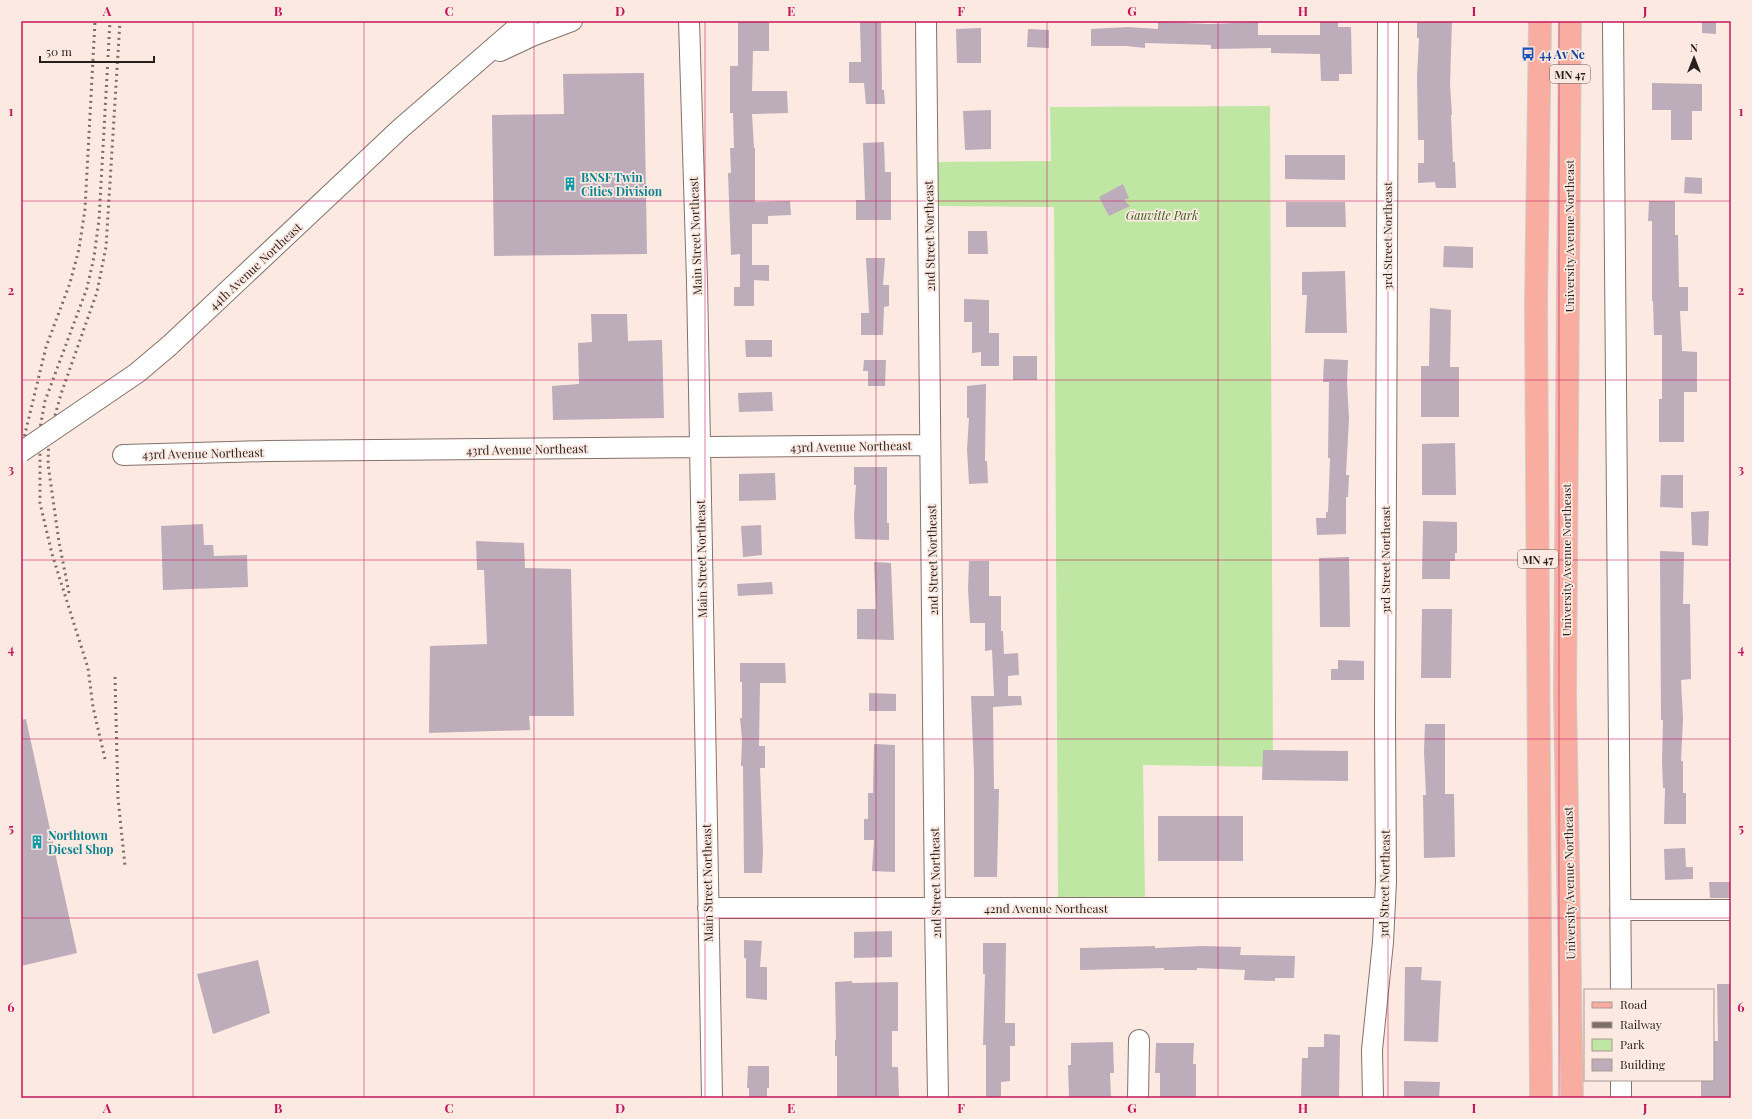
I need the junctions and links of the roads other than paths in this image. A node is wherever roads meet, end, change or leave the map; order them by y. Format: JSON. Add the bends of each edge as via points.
{"nodes":[{"id":1,"x":527,"y":21,"type":"edge"},
{"id":2,"x":572,"y":21,"type":"edge"},
{"id":3,"x":689,"y":21,"type":"edge"},
{"id":4,"x":926,"y":21,"type":"edge"},
{"id":5,"x":1388,"y":21,"type":"edge"},
{"id":6,"x":1540,"y":21,"type":"edge"},
{"id":7,"x":1570,"y":21,"type":"edge"},
{"id":8,"x":1613,"y":21,"type":"edge"},
{"id":9,"x":476,"y":63,"type":"junction"},
{"id":10,"x":930,"y":445,"type":"junction"},
{"id":11,"x":699,"y":447,"type":"junction"},
{"id":12,"x":21,"y":452,"type":"edge"},
{"id":13,"x":123,"y":455,"type":"dead end"},
{"id":14,"x":708,"y":908,"type":"junction"},
{"id":15,"x":935,"y":908,"type":"junction"},
{"id":16,"x":1384,"y":908,"type":"junction"},
{"id":17,"x":1620,"y":910,"type":"junction"},
{"id":18,"x":1731,"y":910,"type":"edge"},
{"id":19,"x":1620,"y":989,"type":"edge"},
{"id":20,"x":1139,"y":1040,"type":"dead end"},
{"id":21,"x":1621,"y":1081,"type":"edge"},
{"id":22,"x":712,"y":1098,"type":"edge"},
{"id":23,"x":938,"y":1098,"type":"edge"},
{"id":24,"x":1138,"y":1098,"type":"edge"},
{"id":25,"x":1374,"y":1098,"type":"edge"},
{"id":26,"x":1541,"y":1098,"type":"edge"},
{"id":27,"x":1572,"y":1098,"type":"edge"},
{"id":28,"x":1621,"y":1098,"type":"edge"}],
"edges":[{"from":1,"to":9,"type":"street","name":"44th Avenue Northeast"},
{"from":2,"to":9,"type":"street","name":"44th Avenue Northeast","via":[[532,36]]},
{"from":3,"to":11,"type":"street","name":"Main Street Northeast"},
{"from":4,"to":10,"type":"street","name":"2nd Street Northeast"},
{"from":5,"to":16,"type":"street","name":"3rd Street Northeast"},
{"from":6,"to":26,"type":"main road","number":"MN 47","via":[[1536,305]]},
{"from":7,"to":27,"type":"main road","name":"University Avenue Northeast","number":"MN 47","via":[[1565,696]]},
{"from":8,"to":17,"type":"street"},
{"from":9,"to":12,"type":"street","name":"44th Avenue Northeast","bridge":true,"via":[[412,119],[169,346],[132,376]]},
{"from":10,"to":11,"type":"street","name":"43rd Avenue Northeast"},
{"from":10,"to":15,"type":"street","name":"2nd Street Northeast"},
{"from":11,"to":13,"type":"street","name":"43rd Avenue Northeast"},
{"from":11,"to":14,"type":"street","name":"Main Street Northeast"},
{"from":14,"to":15,"type":"street","name":"42nd Avenue Northeast"},
{"from":14,"to":22,"type":"street","name":"Main Street Northeast"},
{"from":15,"to":16,"type":"street","name":"42nd Avenue Northeast"},
{"from":15,"to":23,"type":"street","name":"2nd Street Northeast"},
{"from":16,"to":25,"type":"street","name":"3rd Street Northeast","via":[[1372,1050]]},
{"from":17,"to":18,"type":"street"},
{"from":17,"to":19,"type":"street"},
{"from":20,"to":24,"type":"street"},
{"from":21,"to":28,"type":"street"}]}
